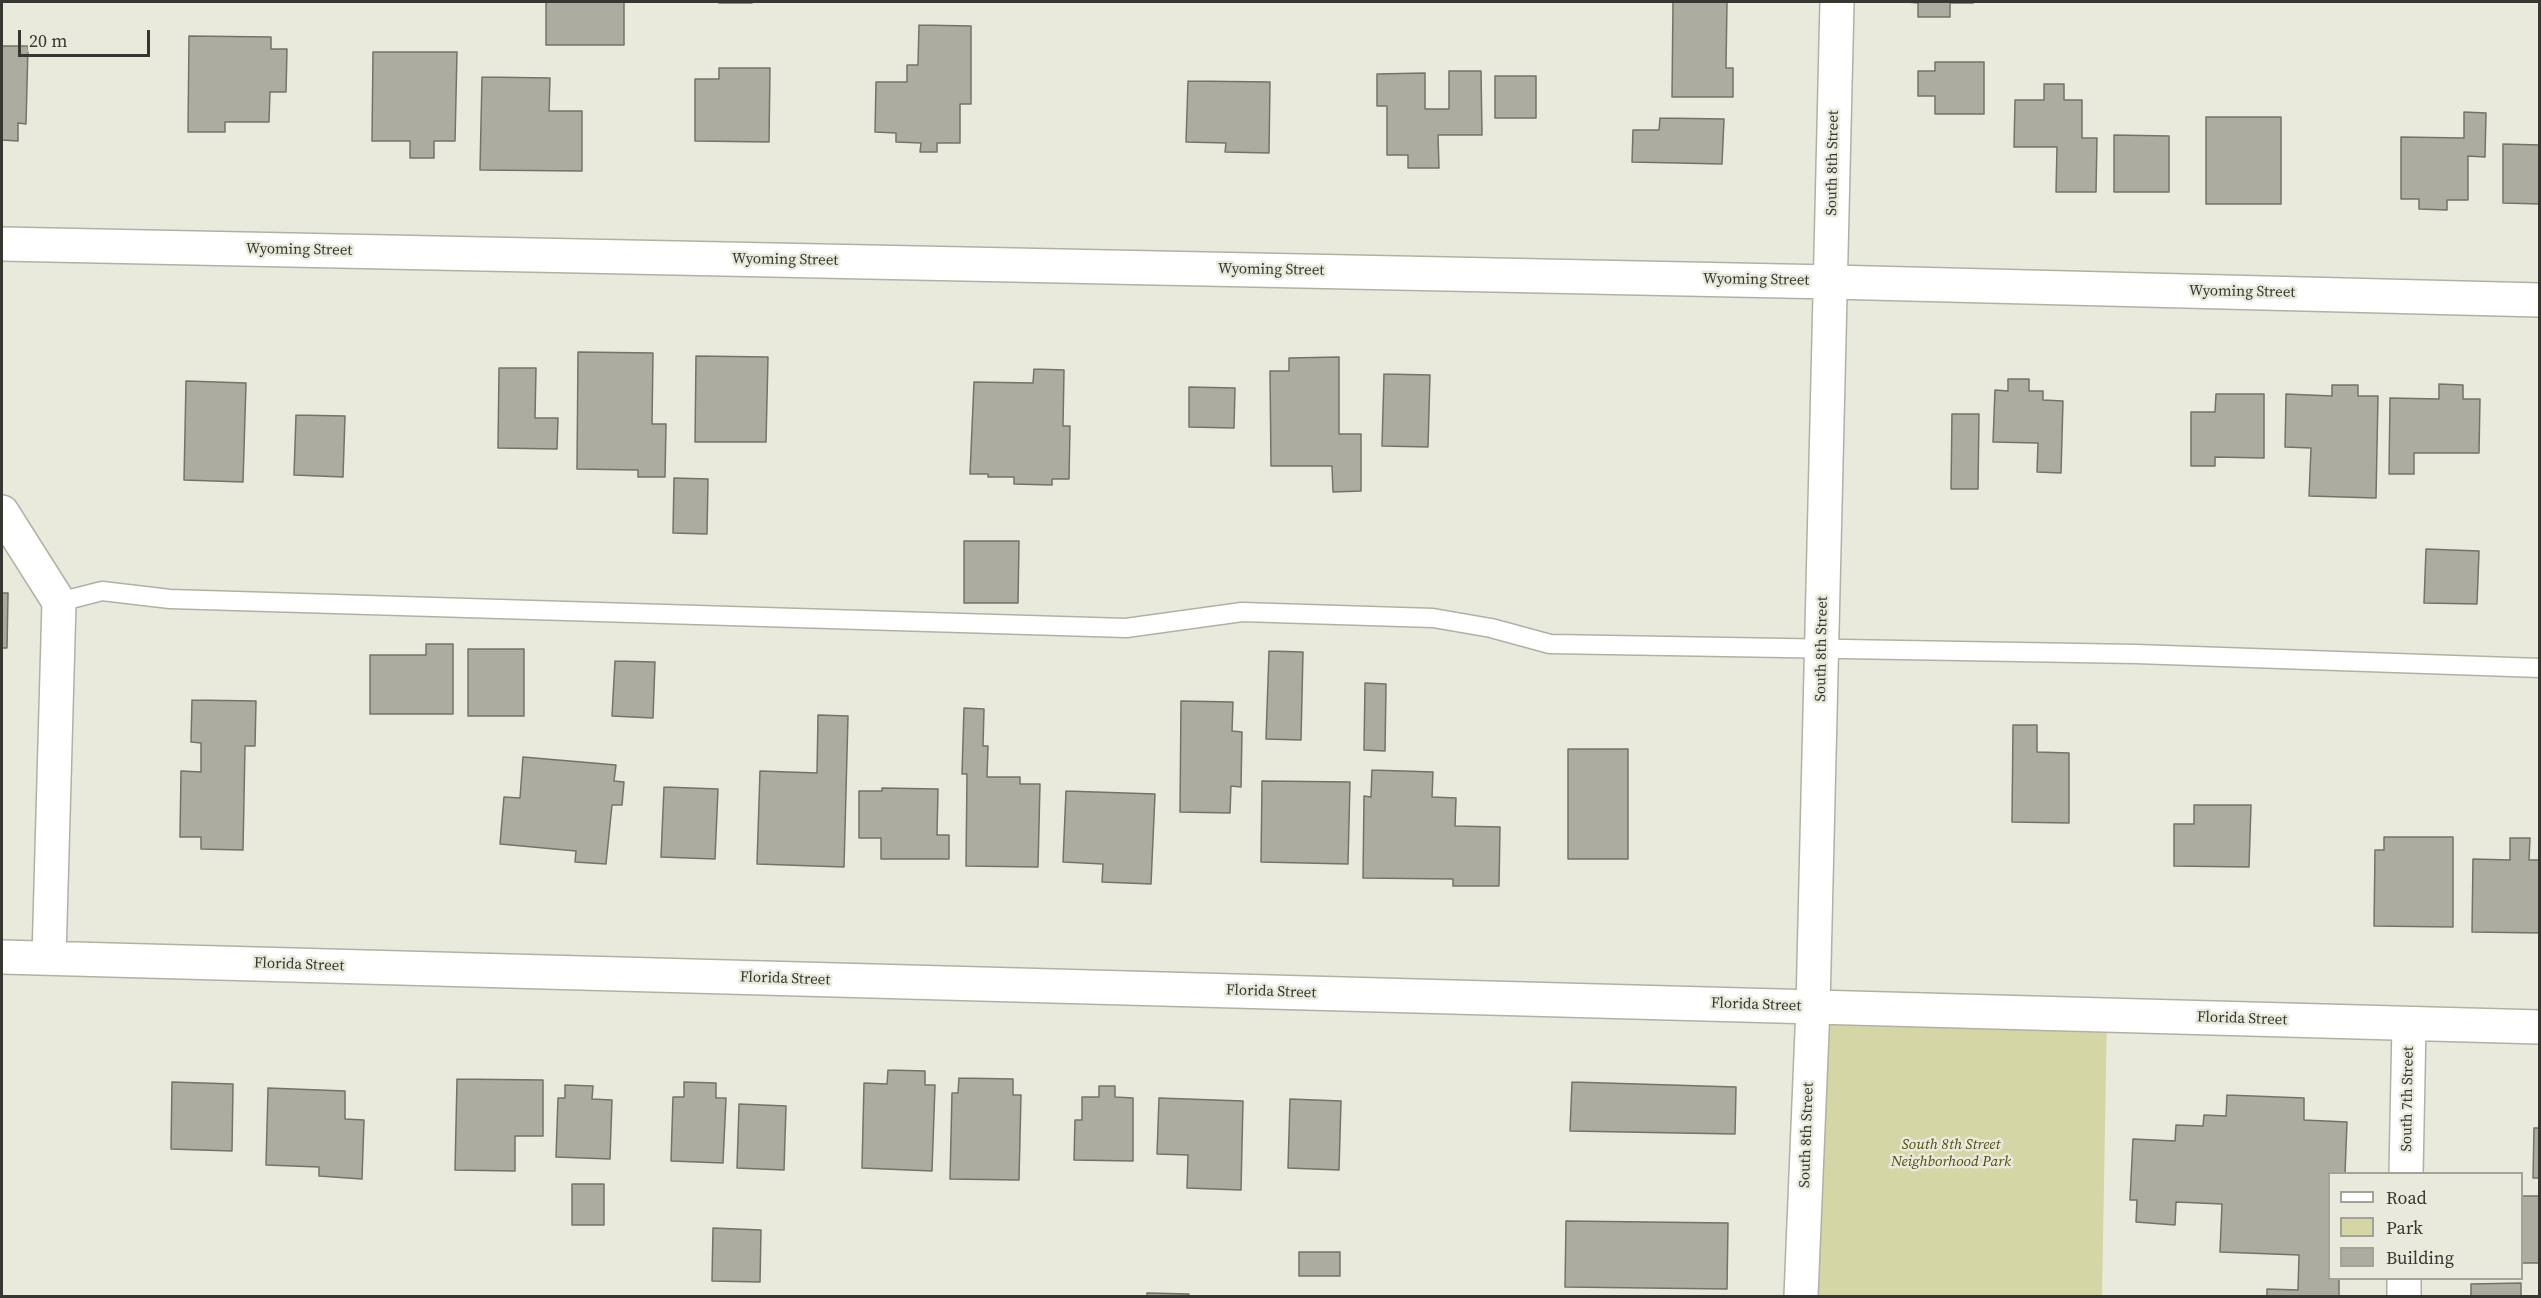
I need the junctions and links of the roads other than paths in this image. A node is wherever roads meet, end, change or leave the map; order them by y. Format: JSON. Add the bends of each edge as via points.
{"nodes":[{"id":1,"x":1837,"y":2,"type":"edge"},
{"id":2,"x":2,"y":244,"type":"edge"},
{"id":3,"x":1831,"y":282,"type":"junction"},
{"id":4,"x":2540,"y":300,"type":"edge"},
{"id":5,"x":2,"y":512,"type":"edge"},
{"id":6,"x":59,"y":602,"type":"junction"},
{"id":7,"x":1823,"y":650,"type":"junction"},
{"id":8,"x":2540,"y":668,"type":"edge"},
{"id":9,"x":2,"y":957,"type":"edge"},
{"id":10,"x":49,"y":958,"type":"junction"},
{"id":11,"x":1813,"y":1007,"type":"junction"},
{"id":12,"x":2409,"y":1025,"type":"junction"},
{"id":13,"x":2540,"y":1027,"type":"edge"},
{"id":14,"x":2406,"y":1172,"type":"edge"},
{"id":15,"x":2404,"y":1280,"type":"edge"},
{"id":16,"x":1801,"y":1296,"type":"edge"},
{"id":17,"x":2404,"y":1296,"type":"edge"}],
"edges":[{"from":1,"to":3,"type":"street","name":"South 8th Street"},
{"from":2,"to":3,"type":"street","name":"Wyoming Street"},
{"from":3,"to":4,"type":"street","name":"Wyoming Street"},
{"from":3,"to":7,"type":"street","name":"South 8th Street"},
{"from":5,"to":6,"type":"street"},
{"from":6,"to":7,"type":"lane","via":[[102,591],[170,599],[1126,628],[1242,612],[1433,618],[1550,644]]},
{"from":6,"to":10,"type":"street"},
{"from":7,"to":8,"type":"lane","via":[[2136,654]]},
{"from":7,"to":11,"type":"street","name":"South 8th Street"},
{"from":9,"to":10,"type":"street","name":"Florida Street"},
{"from":10,"to":11,"type":"street","name":"Florida Street"},
{"from":11,"to":12,"type":"street","name":"Florida Street"},
{"from":11,"to":16,"type":"street","name":"South 8th Street"},
{"from":12,"to":13,"type":"street","name":"Florida Street"},
{"from":12,"to":14,"type":"street","name":"South 7th Street"},
{"from":15,"to":17,"type":"street"}]}
